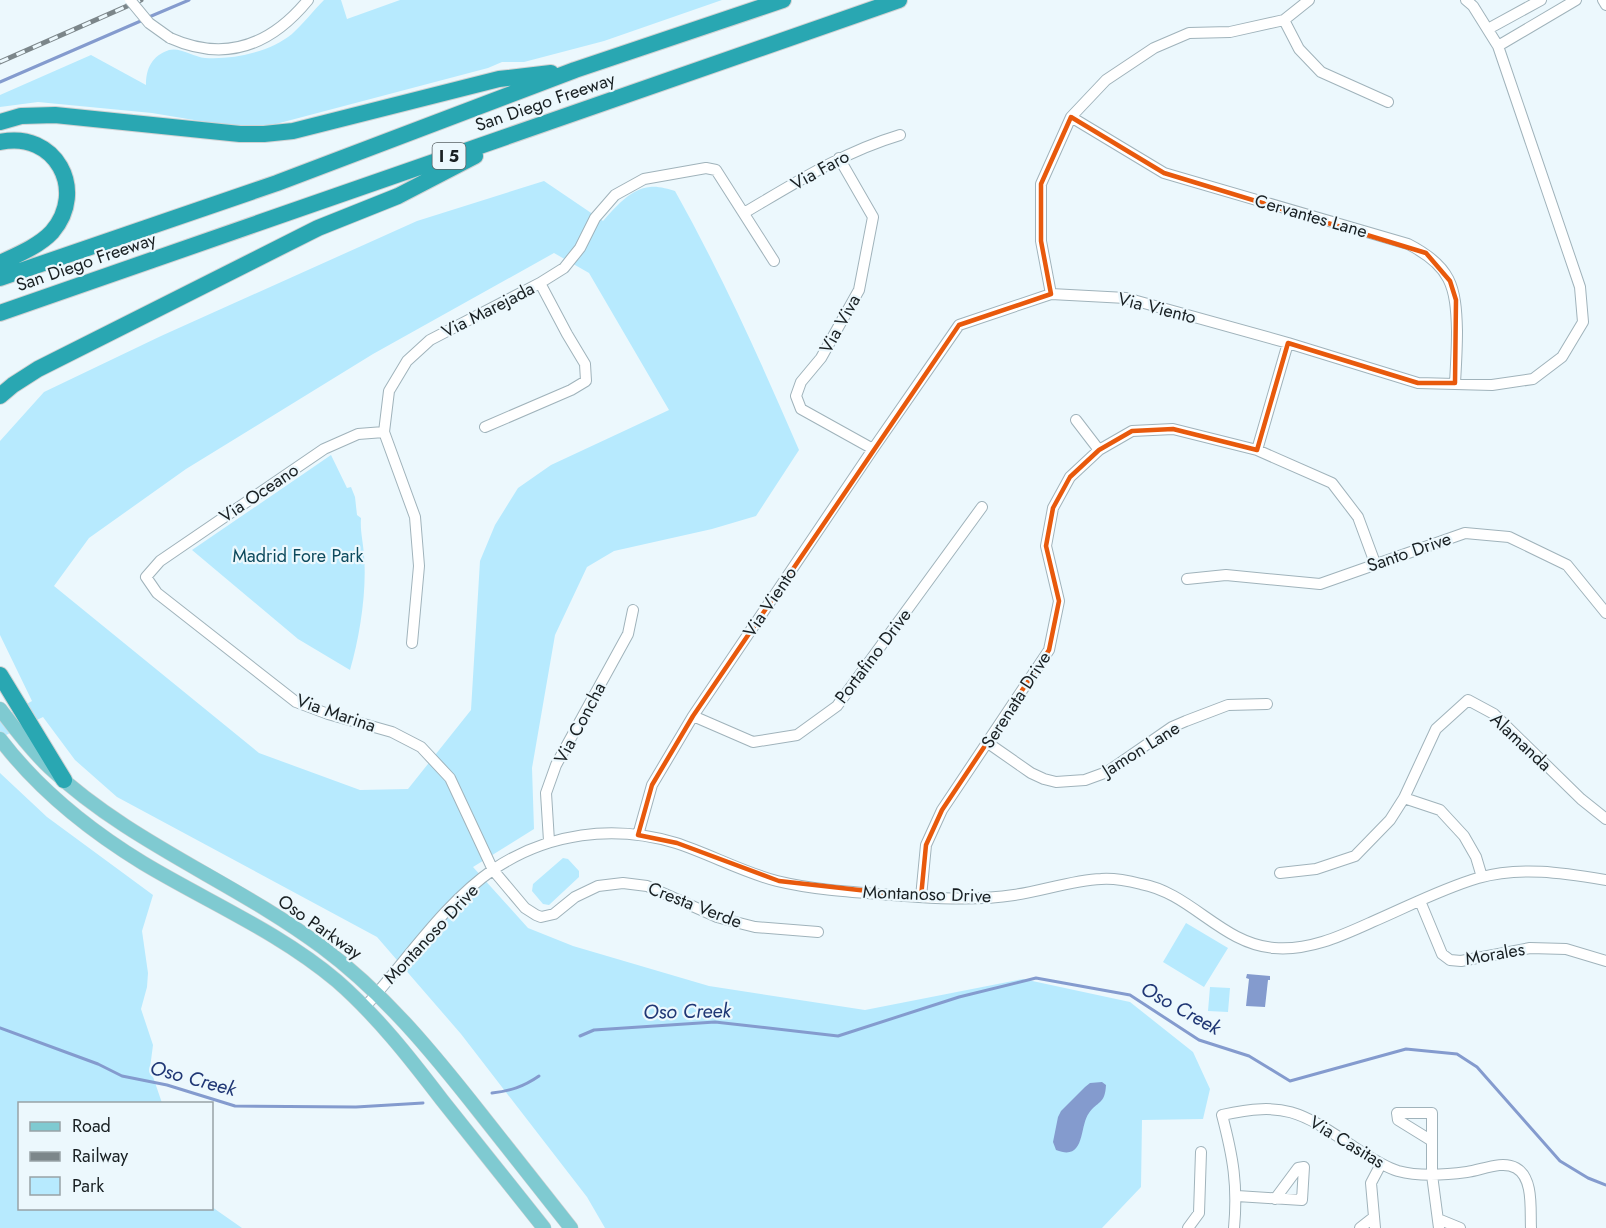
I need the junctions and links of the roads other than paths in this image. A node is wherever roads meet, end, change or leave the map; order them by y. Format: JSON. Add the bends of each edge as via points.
{"nodes":[{"id":1,"x":130,"y":0,"type":"edge"},
{"id":2,"x":308,"y":0,"type":"edge"},
{"id":3,"x":783,"y":0,"type":"edge"},
{"id":4,"x":899,"y":0,"type":"edge"},
{"id":5,"x":1309,"y":0,"type":"edge"},
{"id":6,"x":1467,"y":0,"type":"edge"},
{"id":7,"x":1541,"y":0,"type":"edge"},
{"id":8,"x":1576,"y":0,"type":"edge"},
{"id":9,"x":1603,"y":0,"type":"edge"},
{"id":10,"x":1606,"y":5,"type":"edge"},
{"id":11,"x":1284,"y":20,"type":"junction"},
{"id":12,"x":1488,"y":29,"type":"junction"},
{"id":13,"x":1498,"y":46,"type":"junction"},
{"id":14,"x":575,"y":70,"type":"junction"},
{"id":15,"x":1388,"y":102,"type":"dead end"},
{"id":16,"x":1071,"y":117,"type":"junction"},
{"id":17,"x":0,"y":122,"type":"edge"},
{"id":18,"x":532,"y":127,"type":"junction"},
{"id":19,"x":900,"y":135,"type":"dead end"},
{"id":20,"x":0,"y":142,"type":"edge"},
{"id":21,"x":839,"y":158,"type":"junction"},
{"id":22,"x":744,"y":213,"type":"junction"},
{"id":23,"x":774,"y":261,"type":"dead end"},
{"id":24,"x":0,"y":263,"type":"edge"},
{"id":25,"x":0,"y":278,"type":"edge"},
{"id":26,"x":540,"y":283,"type":"junction"},
{"id":27,"x":1051,"y":294,"type":"junction"},
{"id":28,"x":3,"y":313,"type":"edge"},
{"id":29,"x":1288,"y":343,"type":"junction"},
{"id":30,"x":1455,"y":383,"type":"junction"},
{"id":31,"x":0,"y":396,"type":"edge"},
{"id":32,"x":1076,"y":420,"type":"dead end"},
{"id":33,"x":485,"y":427,"type":"dead end"},
{"id":34,"x":384,"y":432,"type":"junction"},
{"id":35,"x":873,"y":449,"type":"junction"},
{"id":36,"x":1099,"y":450,"type":"junction"},
{"id":37,"x":1257,"y":450,"type":"junction"},
{"id":38,"x":982,"y":507,"type":"dead end"},
{"id":39,"x":1375,"y":563,"type":"junction"},
{"id":40,"x":146,"y":577,"type":"joint"},
{"id":41,"x":1187,"y":579,"type":"dead end"},
{"id":42,"x":633,"y":610,"type":"dead end"},
{"id":43,"x":1606,"y":613,"type":"edge"},
{"id":44,"x":412,"y":643,"type":"dead end"},
{"id":45,"x":0,"y":675,"type":"edge"},
{"id":46,"x":1267,"y":704,"type":"dead end"},
{"id":47,"x":0,"y":710,"type":"edge"},
{"id":48,"x":693,"y":716,"type":"junction"},
{"id":49,"x":0,"y":740,"type":"edge"},
{"id":50,"x":988,"y":743,"type":"junction"},
{"id":51,"x":64,"y":780,"type":"junction"},
{"id":52,"x":1404,"y":798,"type":"junction"},
{"id":53,"x":1606,"y":819,"type":"edge"},
{"id":54,"x":638,"y":835,"type":"junction"},
{"id":55,"x":549,"y":841,"type":"junction"},
{"id":56,"x":493,"y":870,"type":"junction"},
{"id":57,"x":1280,"y":873,"type":"dead end"},
{"id":58,"x":1482,"y":877,"type":"junction"},
{"id":59,"x":1606,"y":880,"type":"edge"},
{"id":60,"x":921,"y":897,"type":"junction"},
{"id":61,"x":1420,"y":901,"type":"junction"},
{"id":62,"x":818,"y":932,"type":"dead end"},
{"id":63,"x":1606,"y":961,"type":"edge"},
{"id":64,"x":378,"y":993,"type":"junction"},
{"id":65,"x":364,"y":1008,"type":"junction"},
{"id":66,"x":1432,"y":1141,"type":"dead end"},
{"id":67,"x":1201,"y":1152,"type":"dead end"},
{"id":68,"x":1381,"y":1164,"type":"junction"},
{"id":69,"x":1432,"y":1175,"type":"junction"},
{"id":70,"x":1237,"y":1196,"type":"junction"},
{"id":71,"x":1275,"y":1199,"type":"dead end"},
{"id":72,"x":1374,"y":1222,"type":"edge"},
{"id":73,"x":1439,"y":1224,"type":"edge"},
{"id":74,"x":544,"y":1228,"type":"edge"},
{"id":75,"x":571,"y":1228,"type":"edge"},
{"id":76,"x":1188,"y":1228,"type":"edge"},
{"id":77,"x":1234,"y":1228,"type":"edge"},
{"id":78,"x":1360,"y":1228,"type":"edge"},
{"id":79,"x":1460,"y":1228,"type":"edge"},
{"id":80,"x":1531,"y":1228,"type":"edge"}],
"edges":[{"from":1,"to":2,"type":"street","bridge":true,"via":[[159,31],[204,48],[238,47],[270,35]]},
{"from":3,"to":14,"type":"highway","name":"San Diego Freeway","number":"I 5"},
{"from":4,"to":18,"type":"highway","name":"San Diego Freeway","number":"I 5"},
{"from":5,"to":11,"type":"street"},
{"from":6,"to":12,"type":"street","name":"Via Viento"},
{"from":7,"to":12,"type":"street"},
{"from":8,"to":13,"type":"street"},
{"from":9,"to":10,"type":"street"},
{"from":11,"to":15,"type":"street","via":[[1299,50],[1321,72]]},
{"from":11,"to":16,"type":"street","via":[[1230,32],[1189,33],[1154,48],[1106,80]]},
{"from":12,"to":13,"type":"street","name":"Via Viento"},
{"from":13,"to":30,"type":"street","name":"Via Viento","via":[[1580,287],[1583,322],[1562,357],[1533,379],[1492,385]]},
{"from":14,"to":17,"type":"highway","via":[[499,79],[293,131],[264,134],[46,114]]},
{"from":14,"to":25,"type":"highway","name":"San Diego Freeway","number":"I 5","via":[[277,183]]},
{"from":16,"to":27,"type":"street","via":[[1041,184],[1041,241]]},
{"from":16,"to":30,"type":"street","name":"Cervantes Lane","via":[[1164,173],[1408,244],[1426,253],[1450,281],[1456,300]]},
{"from":18,"to":28,"type":"highway","name":"San Diego Freeway","number":"I 5"},
{"from":18,"to":31,"type":"highway","via":[[398,196],[299,238],[38,369]]},
{"from":19,"to":21,"type":"street","name":"Via Faro"},
{"from":20,"to":24,"type":"highway","via":[[25,142],[49,152],[64,173],[67,186],[66,203],[51,232]]},
{"from":21,"to":22,"type":"street","name":"Via Faro"},
{"from":21,"to":35,"type":"street","name":"Via Viva","via":[[873,217],[859,290],[796,396],[801,409]]},
{"from":22,"to":23,"type":"street","name":"Via Marejada"},
{"from":22,"to":26,"type":"street","name":"Via Marejada","via":[[716,170],[706,168],[645,178],[615,195],[595,218],[580,248],[564,268]]},
{"from":26,"to":33,"type":"street","via":[[585,364],[586,381]]},
{"from":26,"to":34,"type":"street","name":"Via Marejada","via":[[430,340],[407,361],[389,391]]},
{"from":27,"to":29,"type":"street","name":"Via Viento","via":[[1126,298]]},
{"from":27,"to":35,"type":"street","name":"Via Viento","via":[[959,325]]},
{"from":29,"to":30,"type":"street","name":"Via Viento","via":[[1418,383]]},
{"from":29,"to":37,"type":"street"},
{"from":32,"to":36,"type":"street"},
{"from":34,"to":40,"type":"street","name":"Via Oceano","via":[[358,434],[324,449],[160,561]]},
{"from":34,"to":44,"type":"street","name":"Via Marejada","via":[[415,517],[419,566]]},
{"from":35,"to":48,"type":"street","name":"Via Viento"},
{"from":36,"to":37,"type":"street","name":"Serenata Drive","via":[[1132,431],[1173,429]]},
{"from":36,"to":50,"type":"street","name":"Serenata Drive","via":[[1070,477],[1053,508],[1046,546],[1059,601],[1049,650]]},
{"from":37,"to":39,"type":"street","name":"Serenata Drive","via":[[1332,483],[1358,517]]},
{"from":38,"to":48,"type":"street","name":"Portafino Drive","via":[[837,706],[797,735],[753,741]]},
{"from":39,"to":41,"type":"street","name":"Santo Drive","via":[[1320,584],[1226,575]]},
{"from":39,"to":43,"type":"street","name":"Santo Drive","via":[[1465,533],[1509,537],[1567,565]]},
{"from":40,"to":56,"type":"street","name":"Via Marina","via":[[157,593],[296,702],[392,732],[421,747],[450,777]]},
{"from":42,"to":55,"type":"street","name":"Via Concha","via":[[628,634],[556,765],[546,793]]},
{"from":45,"to":51,"type":"highway"},
{"from":46,"to":50,"type":"street","name":"Jamon Lane","via":[[1228,705],[1186,721],[1107,772],[1085,780],[1044,779]]},
{"from":47,"to":51,"type":"main road","name":"Oso Parkway"},
{"from":48,"to":54,"type":"street","name":"Via Viento","via":[[652,785]]},
{"from":49,"to":65,"type":"main road","name":"Oso Parkway","via":[[29,775],[79,819],[144,864],[267,932],[336,981]]},
{"from":50,"to":60,"type":"street","name":"Serenata Drive","via":[[942,810],[930,836]]},
{"from":51,"to":64,"type":"main road","name":"Oso Parkway","via":[[150,842],[314,941]]},
{"from":52,"to":53,"type":"street","name":"Alamanda","via":[[1437,729],[1468,700],[1494,714]]},
{"from":52,"to":57,"type":"street","via":[[1390,820],[1355,856],[1316,869]]},
{"from":52,"to":58,"type":"street","via":[[1440,810],[1464,836]]},
{"from":54,"to":55,"type":"street","name":"Montanoso Drive","via":[[585,834]]},
{"from":54,"to":60,"type":"street","name":"Montanoso Drive","via":[[676,843],[743,871],[779,881]]},
{"from":55,"to":56,"type":"street","name":"Montanoso Drive"},
{"from":56,"to":62,"type":"street","name":"Cresta Verde","via":[[525,908],[541,917],[554,914],[585,891],[623,883],[647,886],[739,923]]},
{"from":56,"to":64,"type":"street","name":"Montanoso Drive","via":[[448,911]]},
{"from":58,"to":59,"type":"street","name":"Montanoso Drive","via":[[1526,871]]},
{"from":58,"to":61,"type":"street","name":"Montanoso Drive"},
{"from":60,"to":61,"type":"street","name":"Montanoso Drive","via":[[1012,896],[1101,879],[1144,884],[1177,898],[1246,942],[1275,948],[1329,942]]},
{"from":61,"to":63,"type":"street","name":"Morales","via":[[1442,954],[1450,960],[1530,948],[1566,949]]},
{"from":64,"to":65,"type":"street","name":"Montanoso Drive"},
{"from":64,"to":75,"type":"main road","name":"Oso Parkway","via":[[437,1057]]},
{"from":65,"to":74,"type":"main road","name":"Oso Parkway","via":[[399,1045]]},
{"from":66,"to":69,"type":"street"},
{"from":67,"to":76,"type":"street","via":[[1198,1213]]},
{"from":68,"to":69,"type":"street","name":"Via Casitas"},
{"from":68,"to":70,"type":"street","name":"Via Casitas","via":[[1299,1114],[1262,1108],[1222,1115],[1232,1151]]},
{"from":68,"to":72,"type":"street","via":[[1371,1183]]},
{"from":69,"to":73,"type":"street"},
{"from":69,"to":80,"type":"street","name":"Via Casitas","via":[[1502,1165],[1515,1167],[1526,1178]]},
{"from":70,"to":71,"type":"street"},
{"from":70,"to":77,"type":"street"},
{"from":72,"to":78,"type":"street"},
{"from":73,"to":79,"type":"street"}]}
